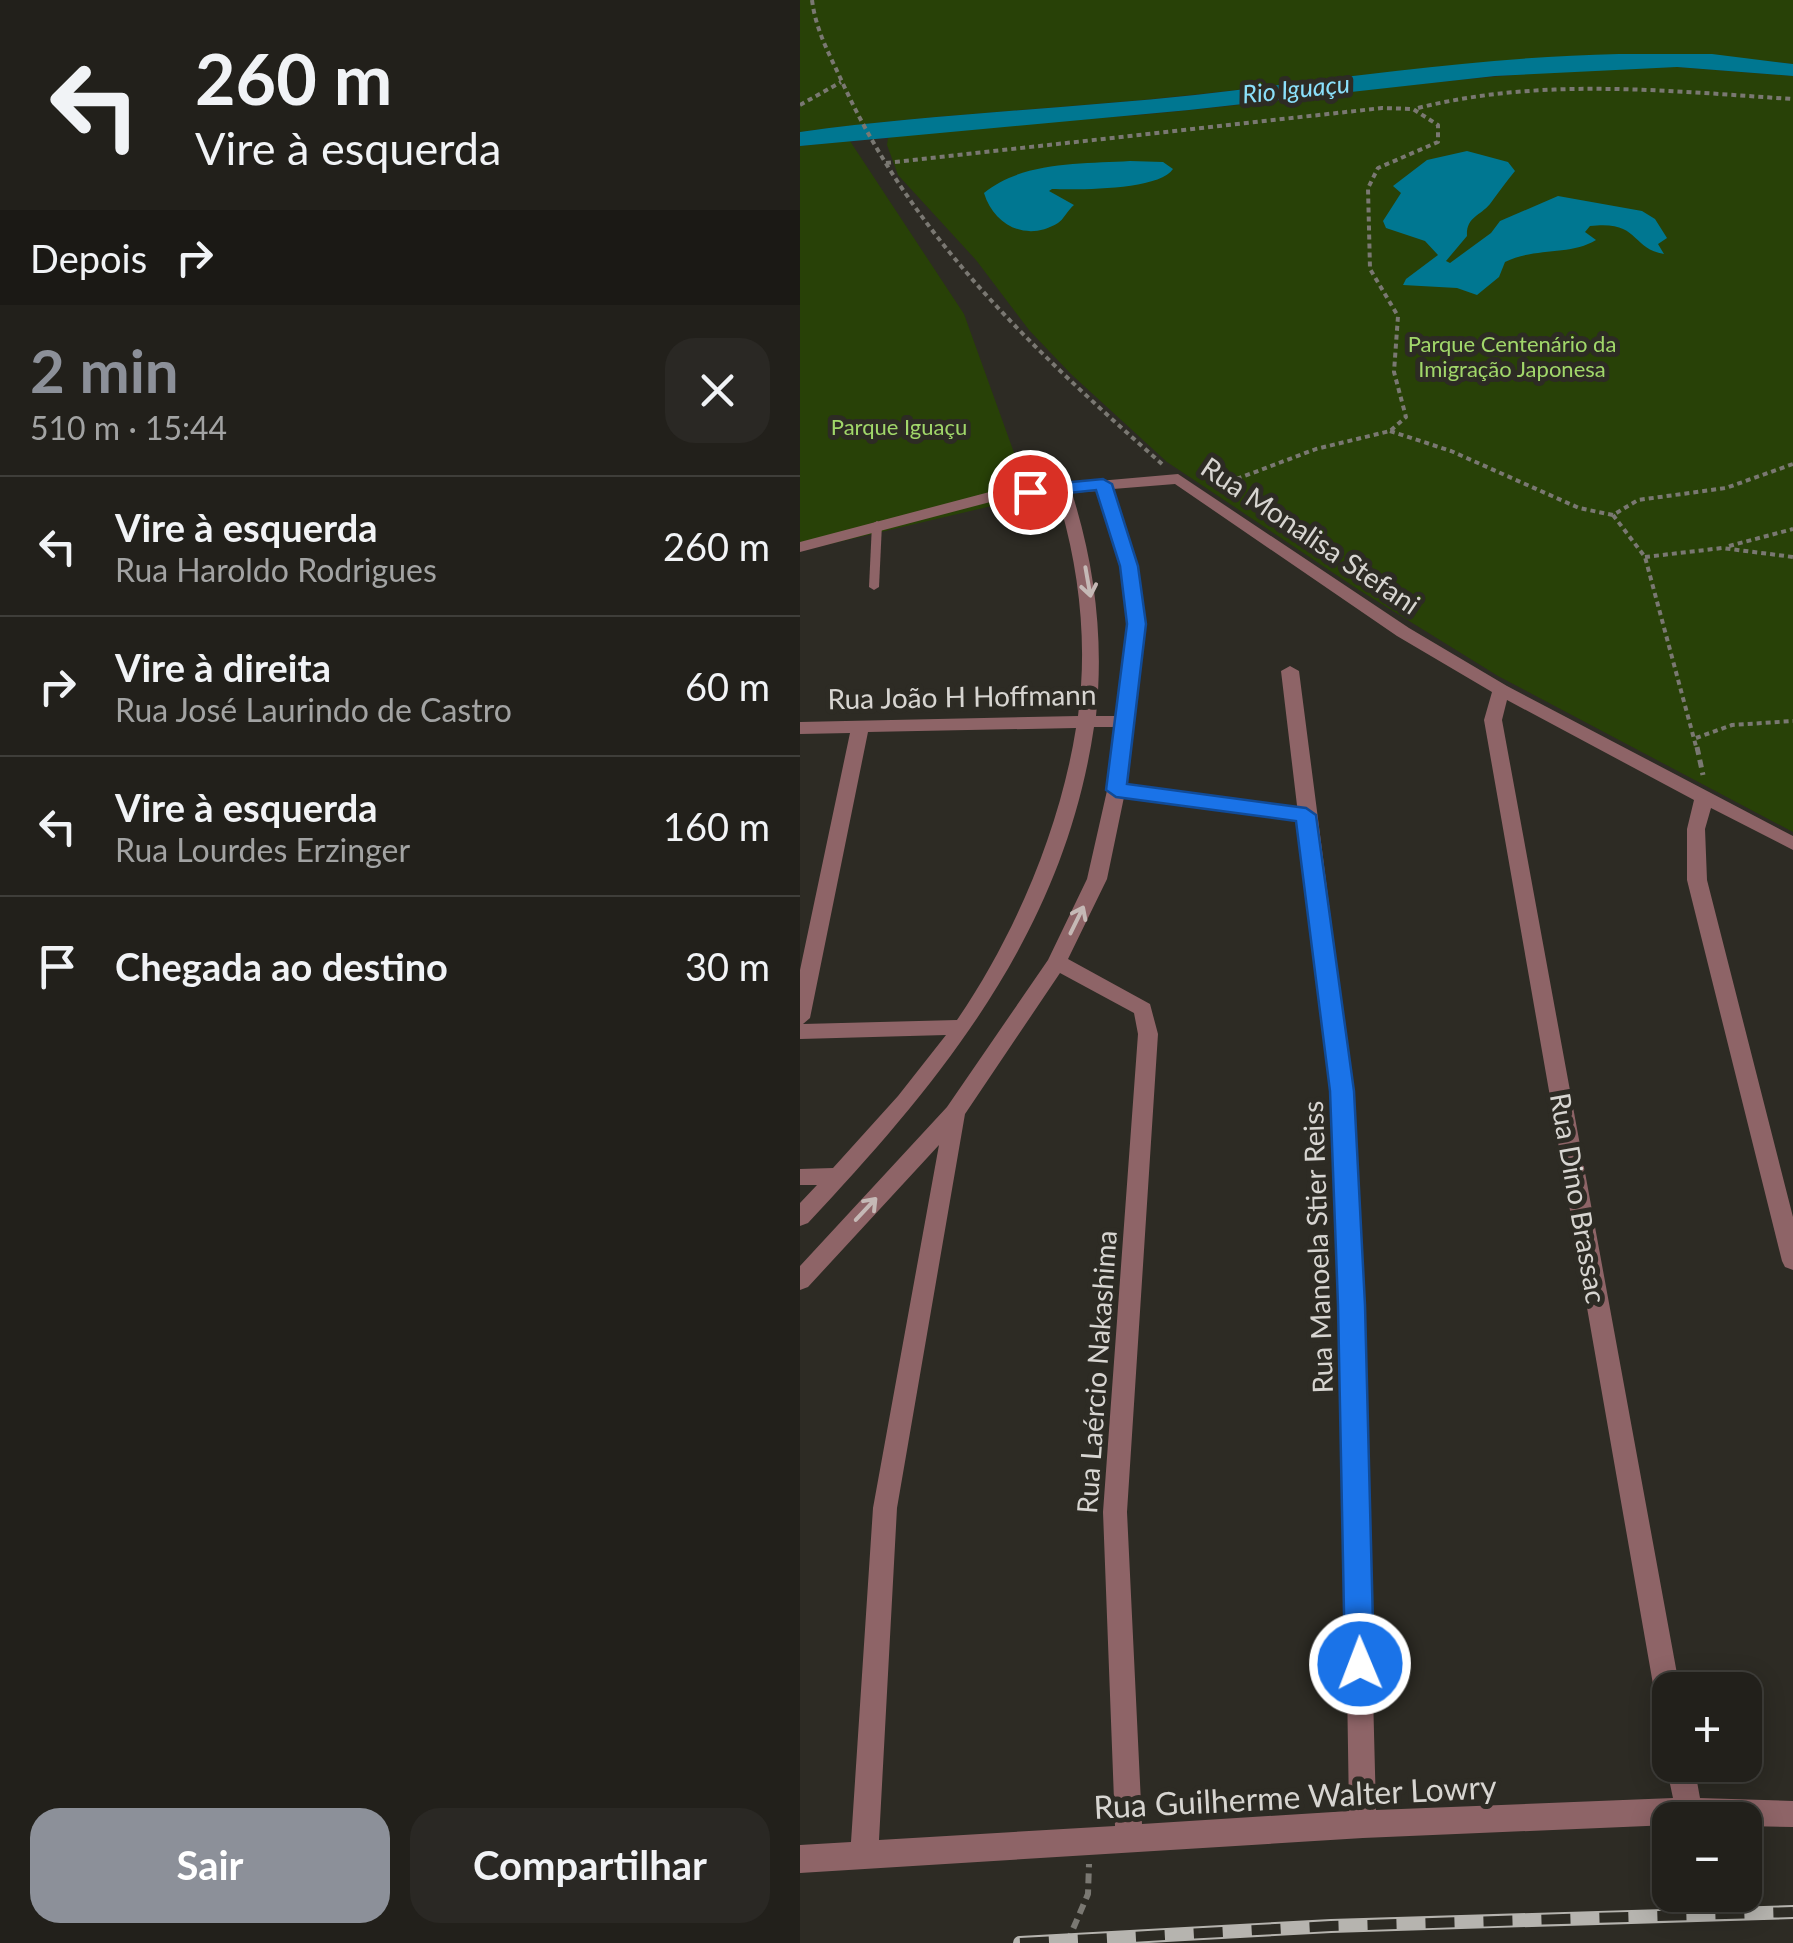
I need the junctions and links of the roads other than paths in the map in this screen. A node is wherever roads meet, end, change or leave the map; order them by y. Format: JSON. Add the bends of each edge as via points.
{"nodes":[{"id":1,"x":1103,"y":484,"type":"junction"},
{"id":2,"x":1063,"y":488,"type":"junction"},
{"id":3,"x":876,"y":524,"type":"junction"},
{"id":4,"x":800,"y":547,"type":"edge"},
{"id":5,"x":874,"y":587,"type":"dead end"},
{"id":6,"x":1290,"y":671,"type":"dead end"},
{"id":7,"x":1502,"y":690,"type":"junction"},
{"id":8,"x":1086,"y":720,"type":"junction"},
{"id":9,"x":1126,"y":721,"type":"junction"},
{"id":10,"x":860,"y":726,"type":"junction"},
{"id":11,"x":800,"y":728,"type":"edge"},
{"id":12,"x":1116,"y":790,"type":"junction"},
{"id":13,"x":1704,"y":798,"type":"junction"},
{"id":14,"x":1306,"y":815,"type":"junction"},
{"id":15,"x":1793,"y":844,"type":"edge"},
{"id":16,"x":1057,"y":962,"type":"junction"},
{"id":17,"x":800,"y":1018,"type":"edge"},
{"id":18,"x":963,"y":1027,"type":"junction"},
{"id":19,"x":800,"y":1032,"type":"edge"},
{"id":20,"x":955,"y":1113,"type":"junction"},
{"id":21,"x":839,"y":1176,"type":"junction"},
{"id":22,"x":800,"y":1177,"type":"edge"},
{"id":23,"x":800,"y":1217,"type":"edge"},
{"id":24,"x":1793,"y":1261,"type":"edge"},
{"id":25,"x":800,"y":1281,"type":"edge"},
{"id":26,"x":1664,"y":1672,"type":"edge"},
{"id":27,"x":1652,"y":1812,"type":"edge"},
{"id":28,"x":1762,"y":1813,"type":"edge"},
{"id":29,"x":1793,"y":1814,"type":"edge"},
{"id":30,"x":1363,"y":1824,"type":"junction"},
{"id":31,"x":1129,"y":1838,"type":"junction"},
{"id":32,"x":864,"y":1854,"type":"junction"},
{"id":33,"x":800,"y":1859,"type":"edge"}],
"edges":[{"from":1,"to":2,"type":"street"},
{"from":1,"to":7,"type":"street","name":"Rua Monalisa Stefani","via":[[1178,479],[1402,632]]},
{"from":1,"to":9,"type":"street","via":[[1129,566],[1136,624]]},
{"from":2,"to":3,"type":"street","via":[[996,495]]},
{"from":2,"to":8,"type":"street","one_way":true,"via":[[1092,609]]},
{"from":3,"to":4,"type":"street"},
{"from":3,"to":5,"type":"lane"},
{"from":6,"to":14,"type":"street","name":"Rua Manoela Stier Reiss"},
{"from":7,"to":13,"type":"street","name":"Rua Monalisa Stefani"},
{"from":7,"to":26,"type":"street","name":"Rua Dino Brassac","via":[[1492,720]]},
{"from":8,"to":9,"type":"street","name":"Rua João H Hoffmann"},
{"from":8,"to":10,"type":"street","name":"Rua João H Hoffmann"},
{"from":8,"to":18,"type":"street","via":[[1056,845]]},
{"from":9,"to":12,"type":"street"},
{"from":10,"to":11,"type":"street","name":"Rua João H Hoffmann"},
{"from":10,"to":17,"type":"street"},
{"from":12,"to":14,"type":"lane"},
{"from":16,"to":12,"type":"street","one_way":true,"via":[[1097,879]]},
{"from":13,"to":15,"type":"street","name":"Rua Monalisa Stefani"},
{"from":13,"to":24,"type":"street","via":[[1696,829],[1697,880]]},
{"from":14,"to":30,"type":"street","name":"Rua Manoela Stier Reiss","via":[[1342,1091]]},
{"from":16,"to":20,"type":"street"},
{"from":16,"to":31,"type":"street","name":"Rua Laércio Nakashima","via":[[1143,1008],[1148,1034],[1115,1512]]},
{"from":18,"to":19,"type":"street"},
{"from":18,"to":21,"type":"street"},
{"from":25,"to":20,"type":"street","one_way":true},
{"from":20,"to":32,"type":"street","via":[[885,1508]]},
{"from":21,"to":22,"type":"street"},
{"from":21,"to":23,"type":"street"},
{"from":27,"to":30,"type":"street","name":"Rua Guilherme Walter Lowry"},
{"from":28,"to":29,"type":"street","name":"Rua Guilherme Walter Lowry"},
{"from":30,"to":31,"type":"street","name":"Rua Guilherme Walter Lowry"},
{"from":31,"to":32,"type":"street","name":"Rua Guilherme Walter Lowry"},
{"from":32,"to":33,"type":"street","name":"Rua Guilherme Walter Lowry"}]}
